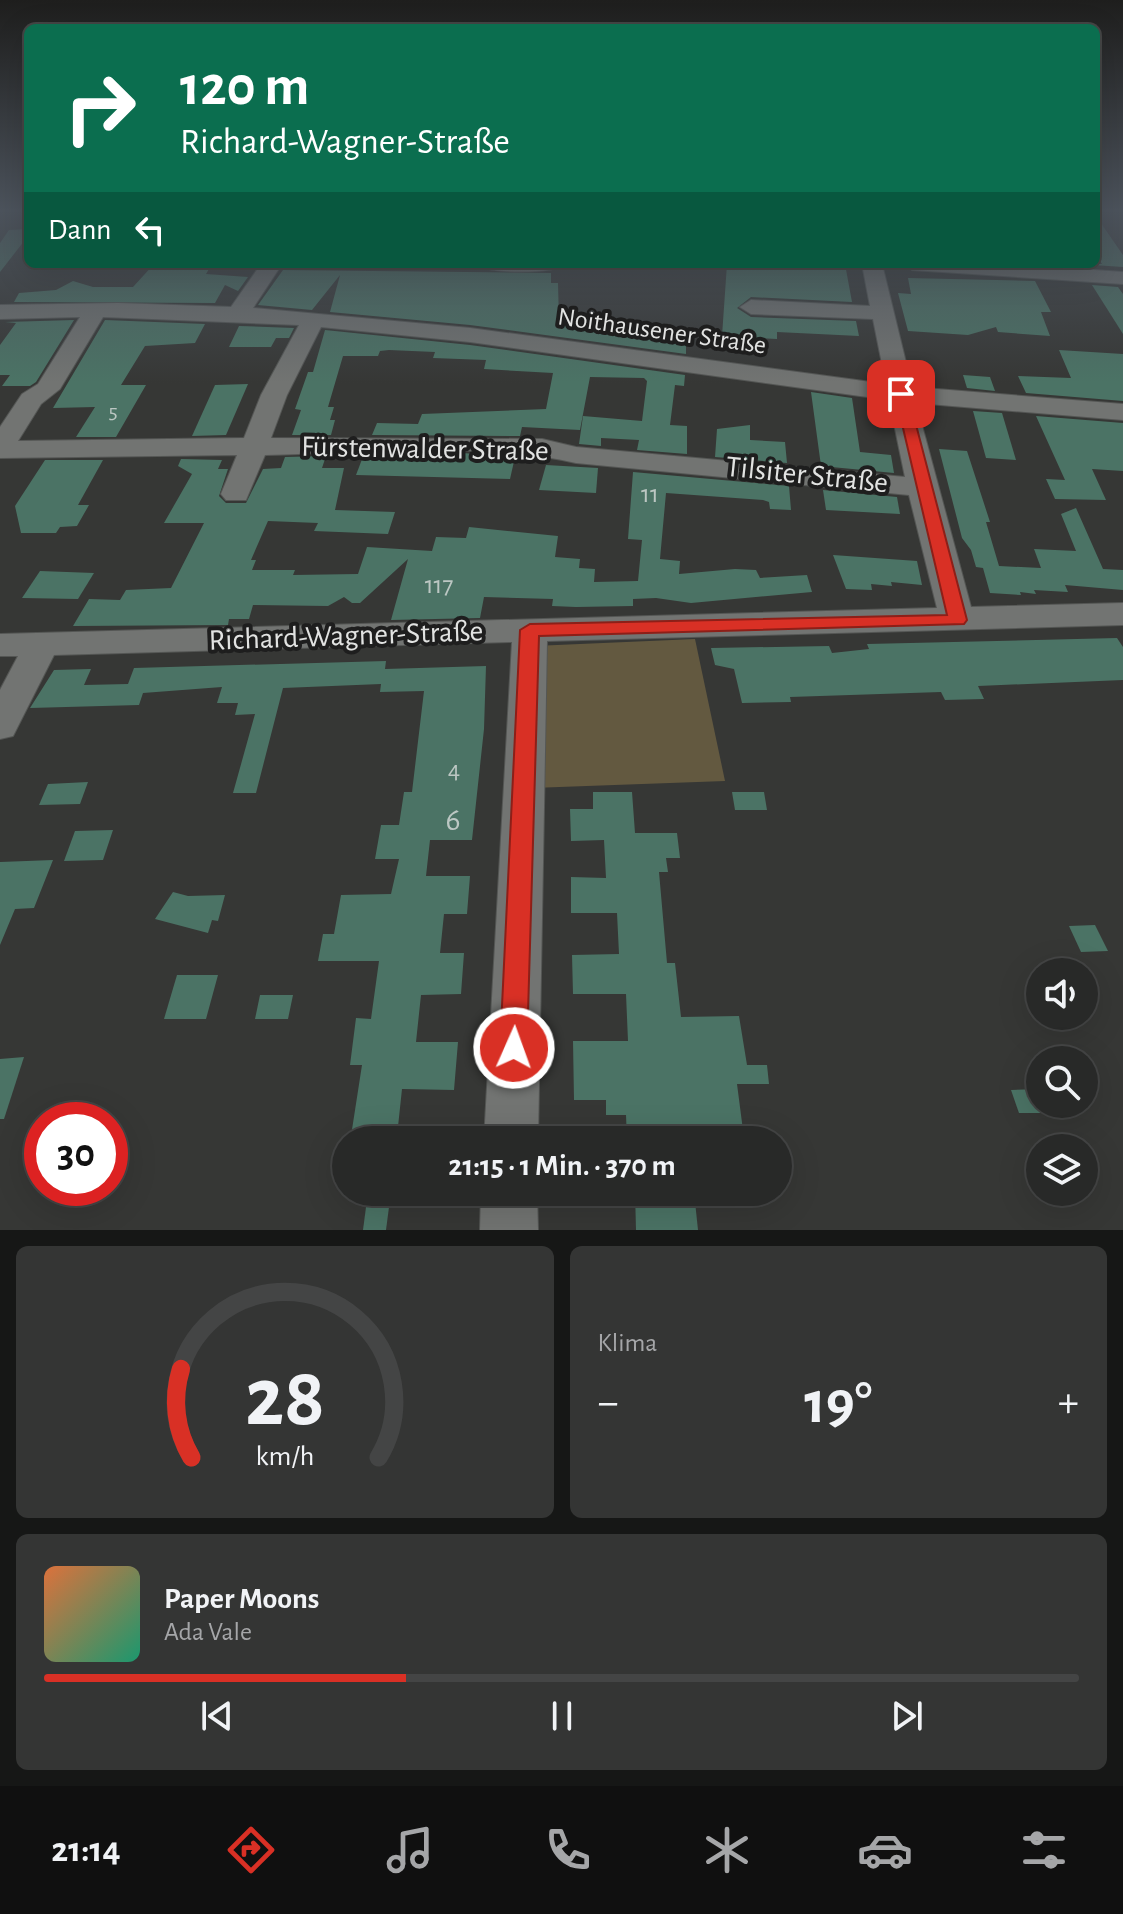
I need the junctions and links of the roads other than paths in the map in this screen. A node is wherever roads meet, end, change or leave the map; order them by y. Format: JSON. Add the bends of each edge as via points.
{"nodes":[{"id":1,"x":269,"y":268,"type":"edge"},
{"id":2,"x":873,"y":268,"type":"edge"},
{"id":3,"x":1032,"y":268,"type":"edge"},
{"id":4,"x":1123,"y":278,"type":"edge"},
{"id":5,"x":751,"y":307,"type":"dead end"},
{"id":6,"x":96,"y":310,"type":"junction"},
{"id":7,"x":0,"y":312,"type":"edge"},
{"id":8,"x":884,"y":313,"type":"junction"},
{"id":9,"x":236,"y":316,"type":"junction"},
{"id":10,"x":313,"y":321,"type":"junction"},
{"id":11,"x":901,"y":394,"type":"junction"},
{"id":12,"x":1123,"y":412,"type":"edge"},
{"id":13,"x":253,"y":447,"type":"junction"},
{"id":14,"x":0,"y":449,"type":"edge"},
{"id":15,"x":693,"y":464,"type":"joint"},
{"id":16,"x":922,"y":487,"type":"junction"},
{"id":17,"x":236,"y":494,"type":"dead end"},
{"id":18,"x":1123,"y":614,"type":"edge"},
{"id":19,"x":957,"y":620,"type":"junction"},
{"id":20,"x":530,"y":630,"type":"junction"},
{"id":21,"x":42,"y":644,"type":"junction"},
{"id":22,"x":0,"y":645,"type":"edge"},
{"id":23,"x":0,"y":726,"type":"edge"},
{"id":24,"x":512,"y":1126,"type":"edge"},
{"id":25,"x":509,"y":1206,"type":"edge"},
{"id":26,"x":509,"y":1230,"type":"edge"}],
"edges":[{"from":1,"to":9,"type":"street"},
{"from":2,"to":8,"type":"street"},
{"from":3,"to":4,"type":"street"},
{"from":5,"to":8,"type":"street"},
{"from":6,"to":7,"type":"street","name":"Noithausener Straße"},
{"from":6,"to":9,"type":"street","name":"Noithausener Straße"},
{"from":6,"to":14,"type":"street","via":[[47,389],[31,399]]},
{"from":8,"to":11,"type":"street"},
{"from":9,"to":10,"type":"street","name":"Noithausener Straße"},
{"from":10,"to":11,"type":"street","name":"Noithausener Straße","via":[[508,338]]},
{"from":10,"to":13,"type":"street","name":"Fürstenwalder Straße","via":[[285,370]]},
{"from":11,"to":12,"type":"street","name":"Noithausener Straße"},
{"from":11,"to":16,"type":"street"},
{"from":13,"to":14,"type":"street","name":"Fürstenwalder Straße"},
{"from":13,"to":15,"type":"street","name":"Fürstenwalder Straße","via":[[542,447],[576,455]]},
{"from":13,"to":17,"type":"street","name":"Fürstenwalder Straße"},
{"from":15,"to":16,"type":"street","name":"Tilsiter Straße"},
{"from":16,"to":19,"type":"street"},
{"from":18,"to":19,"type":"street","name":"Richard-Wagner-Straße"},
{"from":19,"to":20,"type":"street","name":"Richard-Wagner-Straße"},
{"from":20,"to":21,"type":"street","name":"Richard-Wagner-Straße"},
{"from":20,"to":24,"type":"street"},
{"from":21,"to":22,"type":"street","name":"Richard-Wagner-Straße"},
{"from":21,"to":23,"type":"street"},
{"from":25,"to":26,"type":"street"}]}
